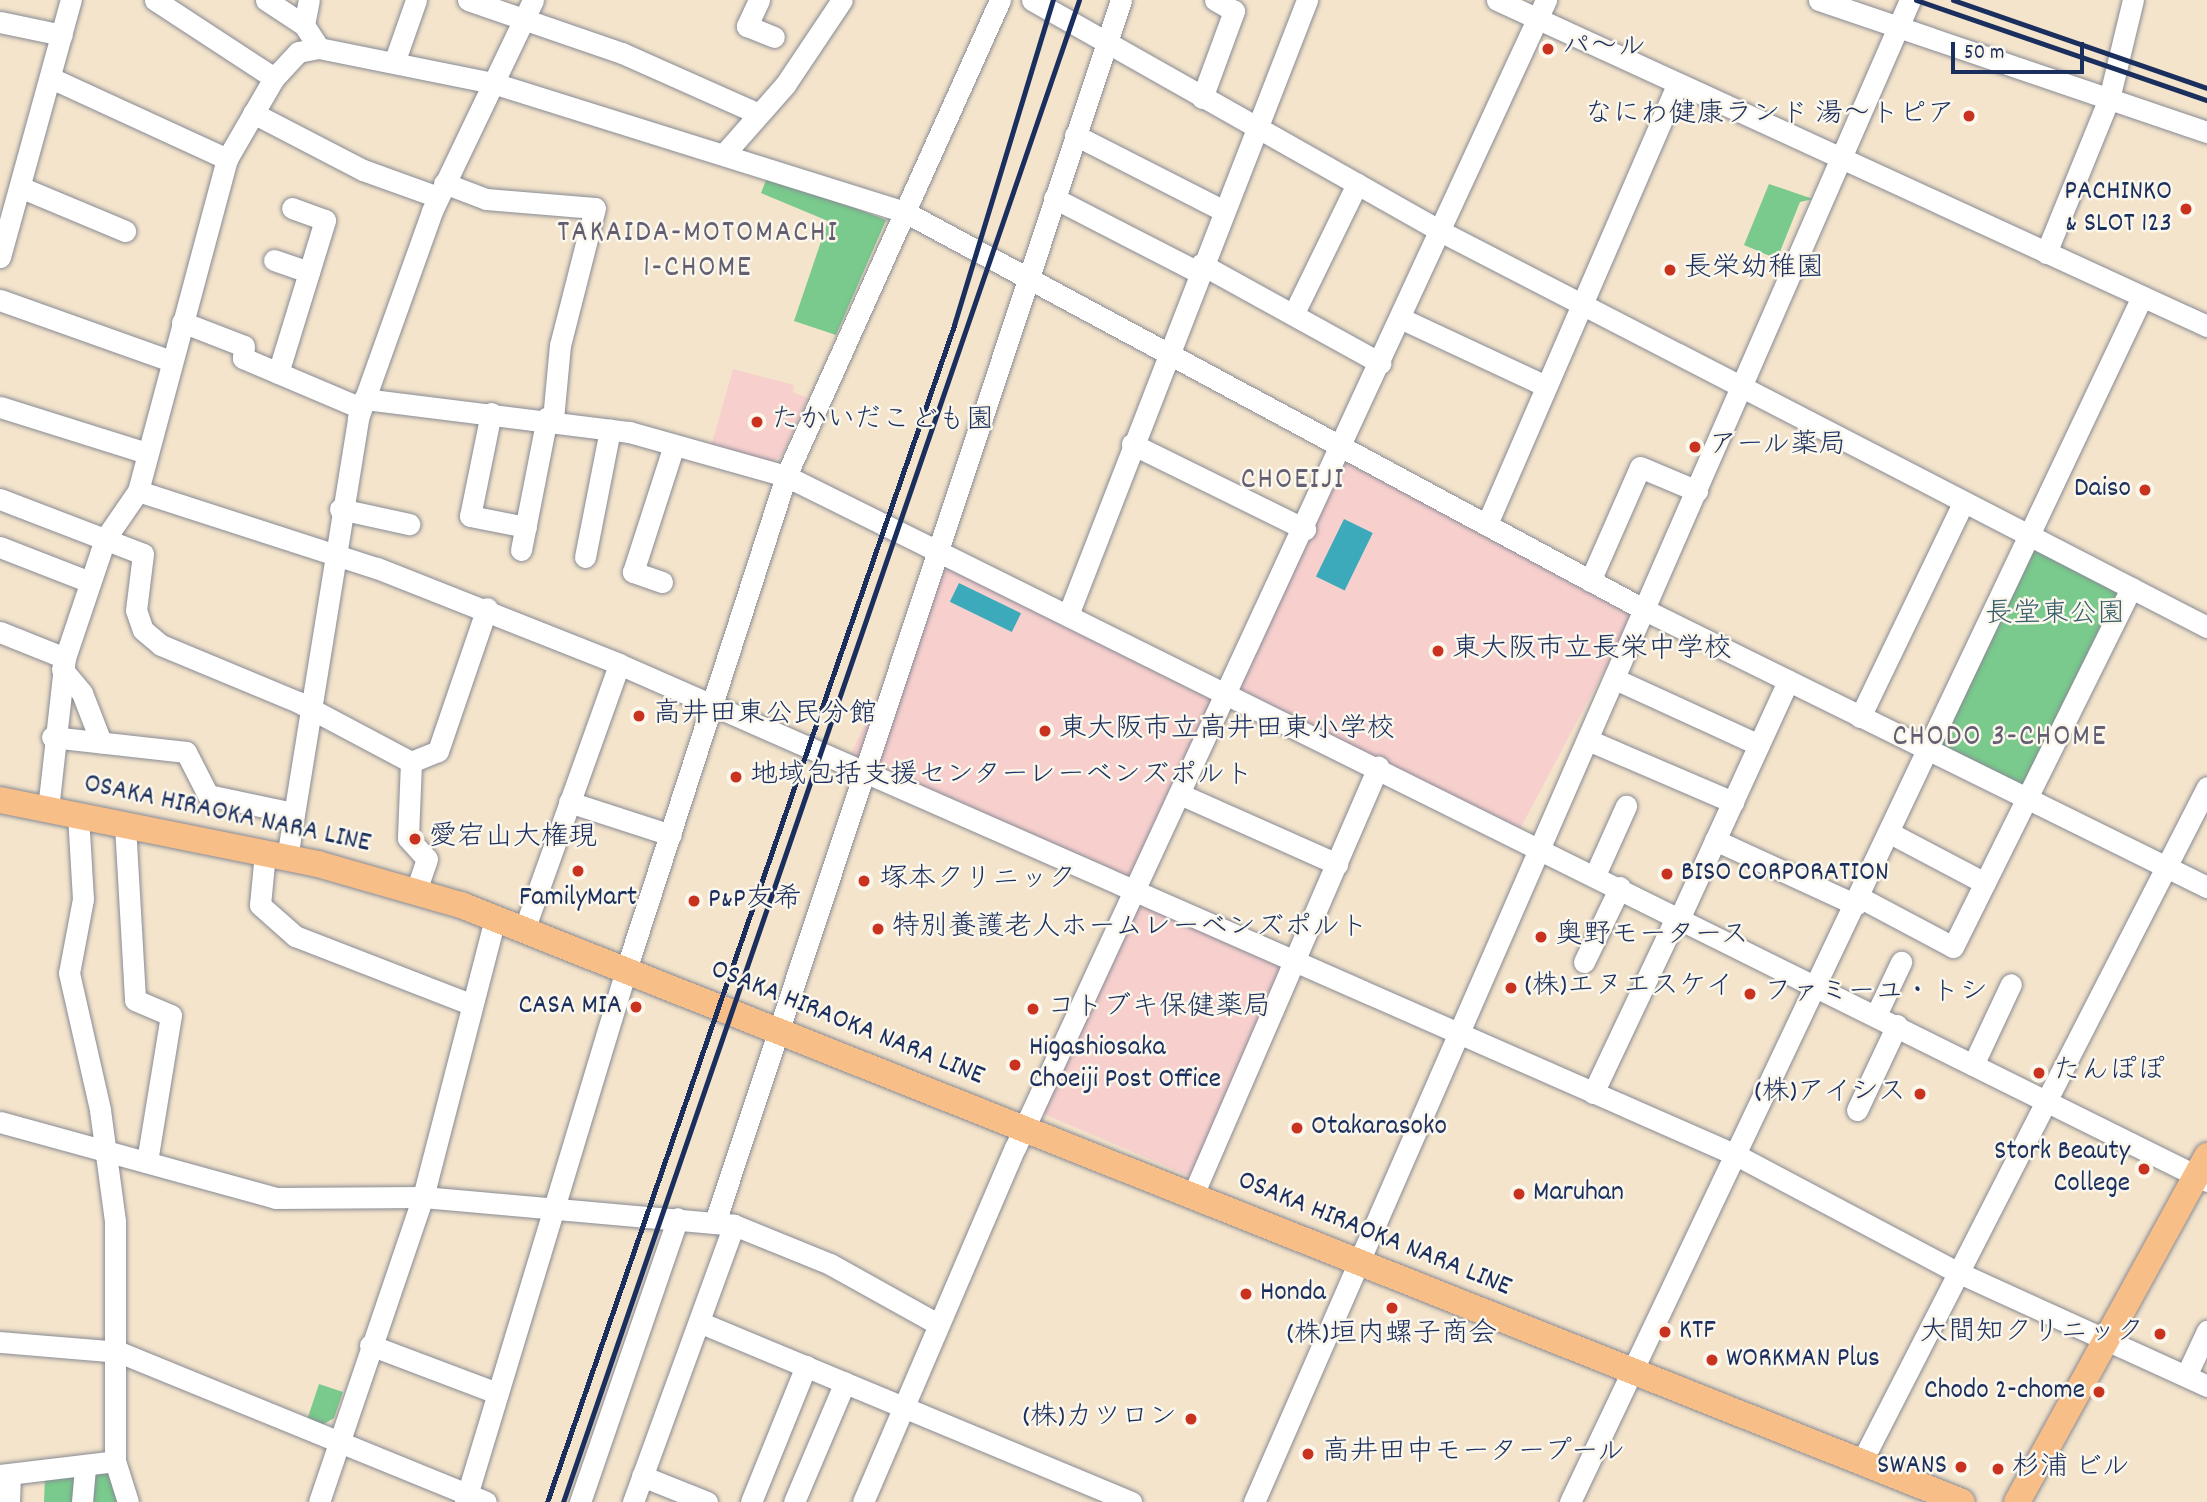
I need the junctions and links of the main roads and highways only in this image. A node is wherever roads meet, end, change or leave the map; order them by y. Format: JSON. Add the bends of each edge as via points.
{"nodes":[{"id":1,"x":0,"y":800,"type":"edge"},
{"id":2,"x":2203,"y":1171,"type":"edge"},
{"id":3,"x":1962,"y":1502,"type":"edge"},
{"id":4,"x":2017,"y":1502,"type":"edge"}],
"edges":[{"from":1,"to":3,"type":"main road","name":"OSAKA HIRAOKA NARA LINE","via":[[276,855],[416,891],[495,919]]},
{"from":2,"to":4,"type":"main road","via":[[2105,1336]]}]}
